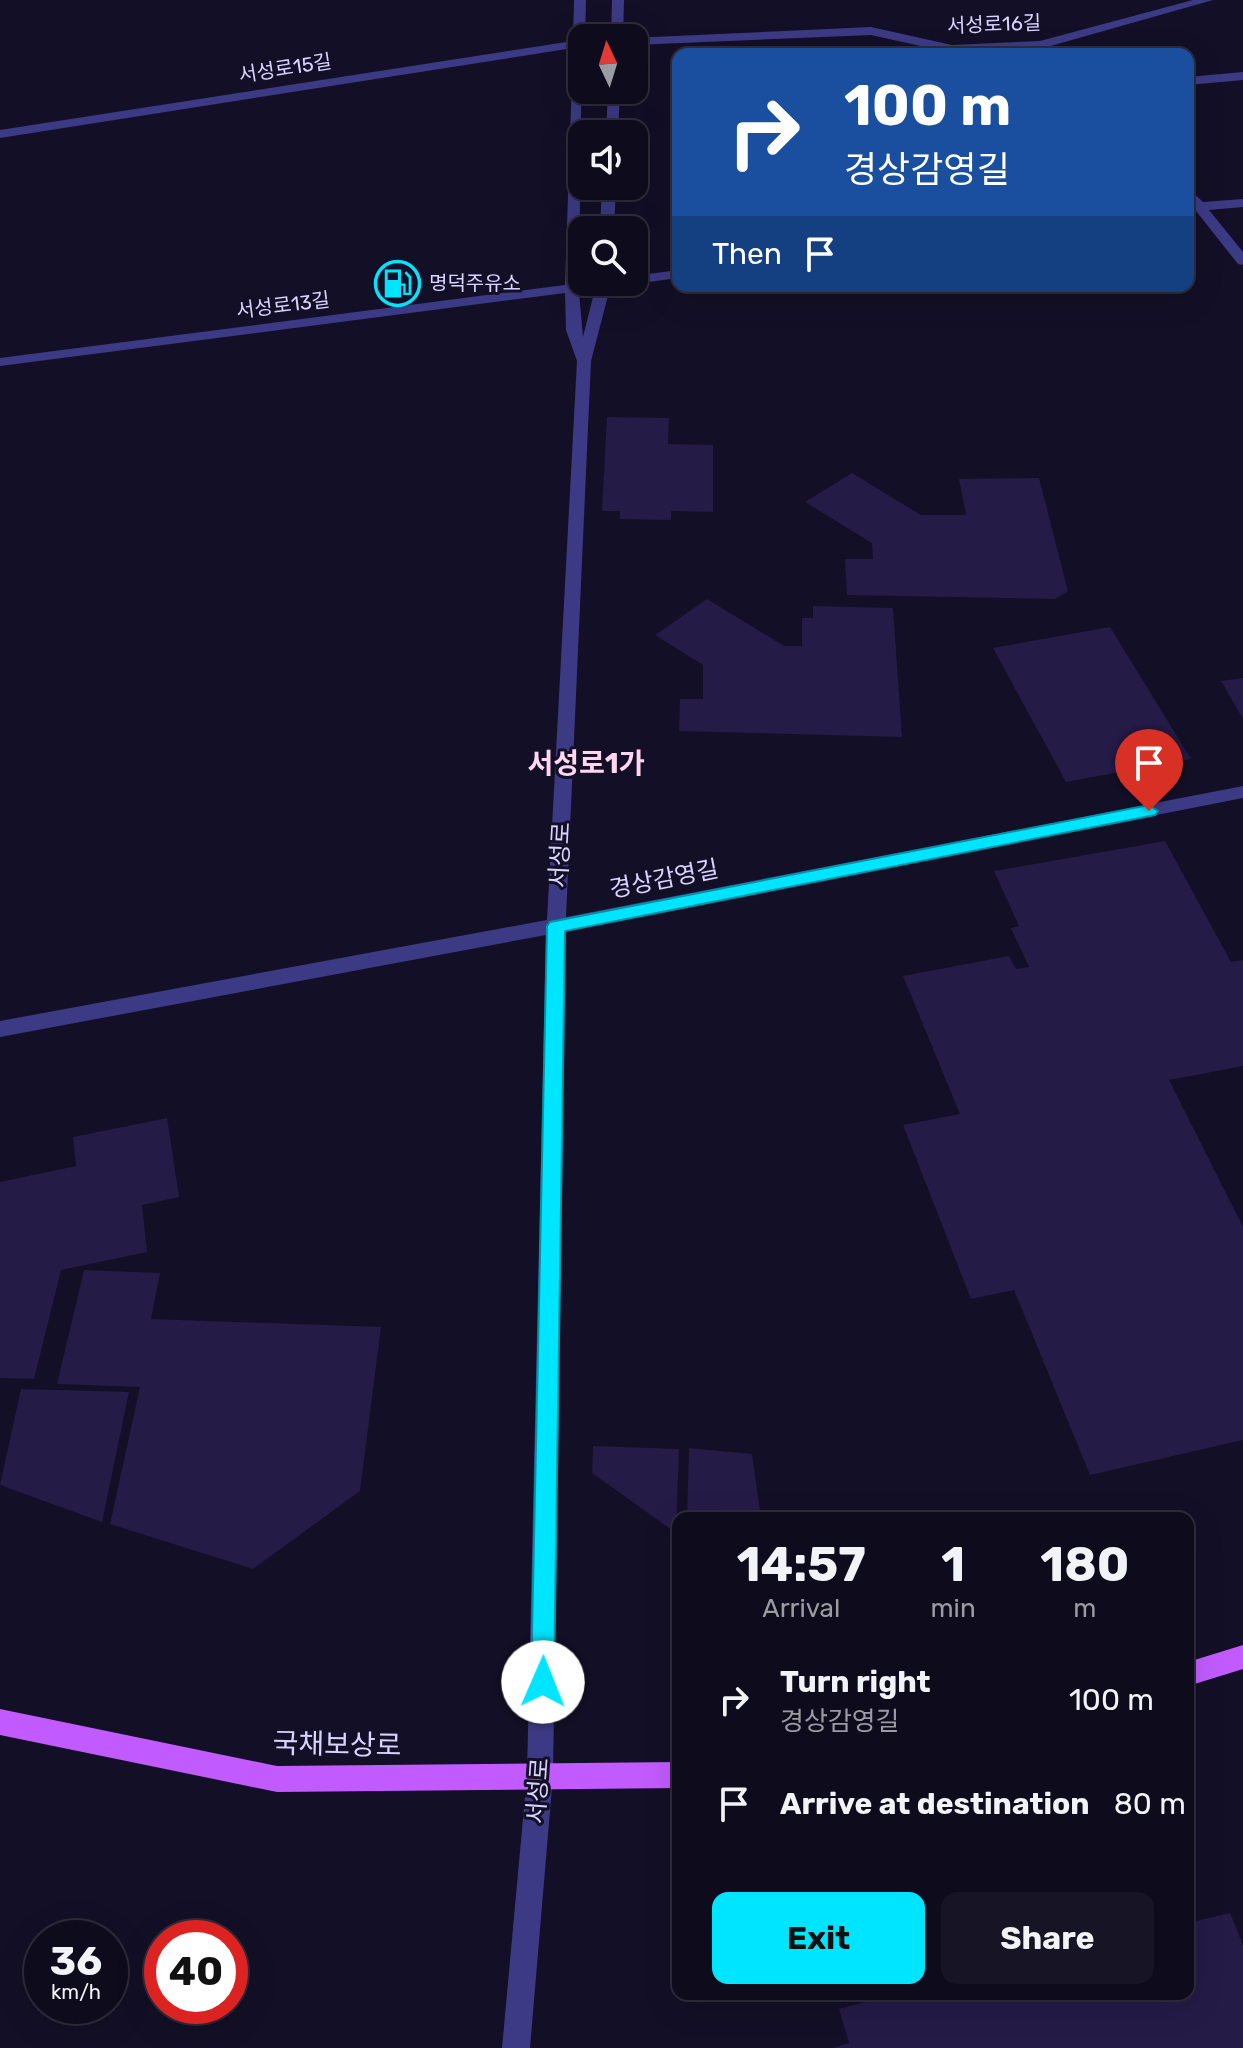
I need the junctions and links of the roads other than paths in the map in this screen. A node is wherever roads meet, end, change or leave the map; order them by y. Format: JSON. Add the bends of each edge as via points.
{"nodes":[{"id":1,"x":580,"y":0,"type":"edge"},
{"id":2,"x":618,"y":0,"type":"edge"},
{"id":3,"x":1207,"y":0,"type":"edge"},
{"id":4,"x":578,"y":24,"type":"edge"},
{"id":5,"x":617,"y":24,"type":"edge"},
{"id":6,"x":648,"y":40,"type":"edge"},
{"id":7,"x":568,"y":45,"type":"edge"},
{"id":8,"x":948,"y":48,"type":"edge"},
{"id":9,"x":1050,"y":48,"type":"edge"},
{"id":10,"x":1243,"y":76,"type":"edge"},
{"id":11,"x":1194,"y":80,"type":"edge"},
{"id":12,"x":576,"y":104,"type":"edge"},
{"id":13,"x":0,"y":134,"type":"edge"},
{"id":14,"x":1243,"y":203,"type":"edge"},
{"id":15,"x":1195,"y":207,"type":"edge"},
{"id":16,"x":573,"y":216,"type":"edge"},
{"id":17,"x":1243,"y":261,"type":"edge"},
{"id":18,"x":672,"y":275,"type":"edge"},
{"id":19,"x":648,"y":278,"type":"edge"},
{"id":20,"x":568,"y":289,"type":"edge"},
{"id":21,"x":572,"y":296,"type":"edge"},
{"id":22,"x":605,"y":296,"type":"edge"},
{"id":23,"x":584,"y":361,"type":"junction"},
{"id":24,"x":0,"y":362,"type":"edge"},
{"id":25,"x":1243,"y":792,"type":"edge"},
{"id":26,"x":556,"y":926,"type":"junction"},
{"id":27,"x":0,"y":1029,"type":"edge"},
{"id":28,"x":1243,"y":1657,"type":"edge"},
{"id":29,"x":1194,"y":1672,"type":"edge"},
{"id":30,"x":0,"y":1722,"type":"edge"},
{"id":31,"x":540,"y":1775,"type":"junction"},
{"id":32,"x":672,"y":1775,"type":"edge"},
{"id":33,"x":516,"y":2048,"type":"edge"}],
"edges":[{"from":1,"to":4,"type":"street","name":"서성로"},
{"from":2,"to":5,"type":"street"},
{"from":3,"to":9,"type":"street","name":"서성로16길","via":[[1136,12]]},
{"from":6,"to":8,"type":"street","name":"서성로16길","via":[[871,31]]},
{"from":7,"to":13,"type":"street","name":"서성로15길"},
{"from":10,"to":11,"type":"street"},
{"from":12,"to":16,"type":"street","name":"서성로"},
{"from":14,"to":15,"type":"street"},
{"from":15,"to":17,"type":"street"},
{"from":18,"to":19,"type":"street"},
{"from":20,"to":24,"type":"street","name":"서성로13길"},
{"from":21,"to":23,"type":"street","name":"서성로","via":[[573,330]]},
{"from":22,"to":23,"type":"street"},
{"from":23,"to":26,"type":"street","name":"서성로"},
{"from":25,"to":26,"type":"street","name":"경상감영길"},
{"from":26,"to":27,"type":"street","name":"경상감영길"},
{"from":26,"to":31,"type":"street","name":"서성로"},
{"from":28,"to":29,"type":"main road"},
{"from":30,"to":31,"type":"main road","name":"국채보상로","via":[[277,1779]]},
{"from":31,"to":32,"type":"main road","name":"국채보상로"},
{"from":31,"to":33,"type":"street","name":"서성로"}]}
